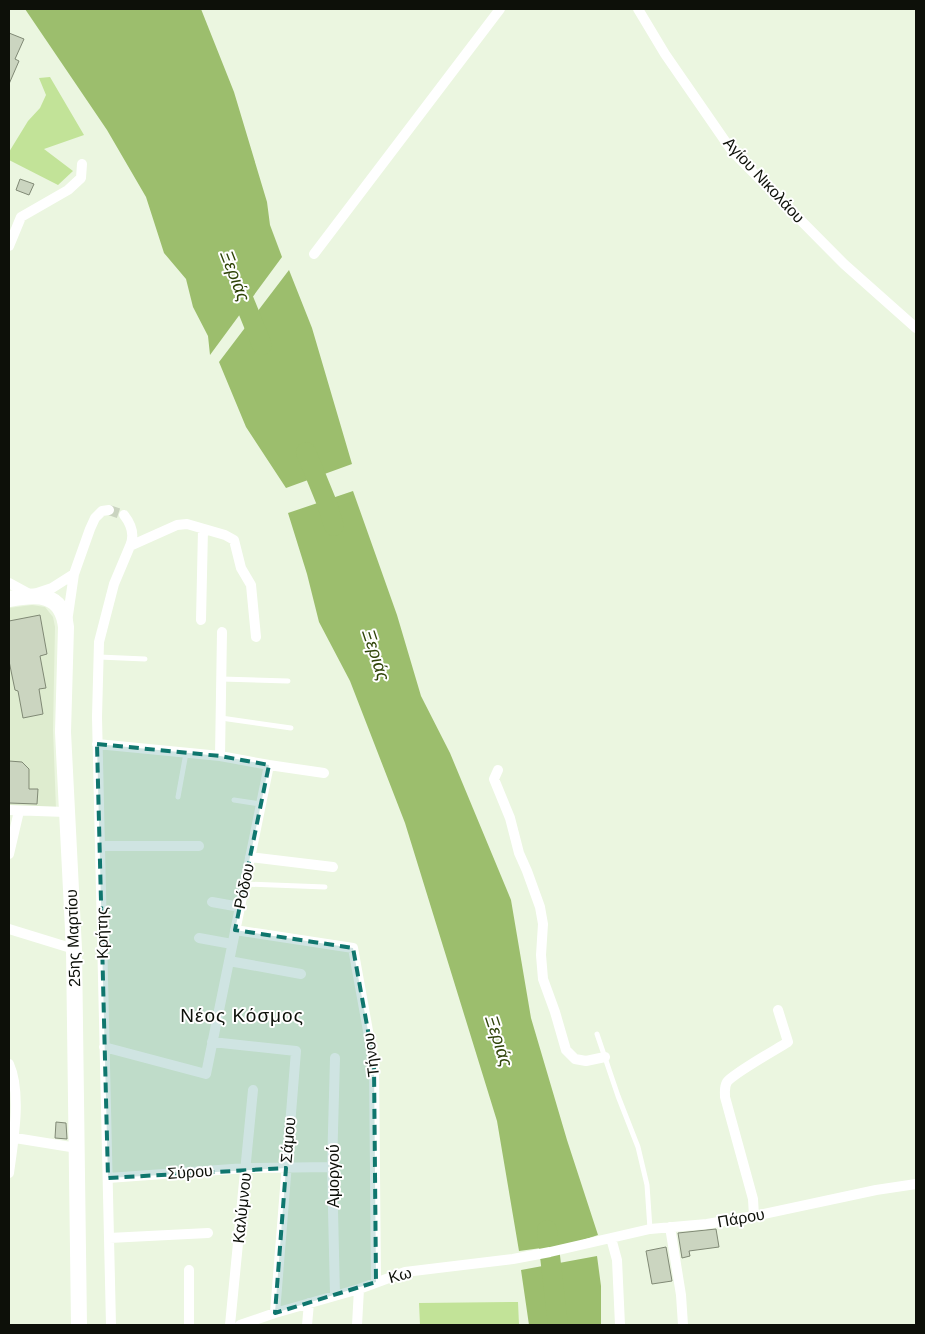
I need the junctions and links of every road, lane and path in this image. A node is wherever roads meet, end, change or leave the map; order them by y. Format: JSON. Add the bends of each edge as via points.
{"nodes":[{"id":1,"x":500,"y":9,"type":"edge"},
{"id":2,"x":638,"y":9,"type":"edge"},
{"id":3,"x":82,"y":164,"type":"dead end"},
{"id":4,"x":9,"y":246,"type":"edge"},
{"id":5,"x":314,"y":254,"type":"dead end"},
{"id":6,"x":916,"y":328,"type":"edge"},
{"id":7,"x":109,"y":510,"type":"dead end"},
{"id":8,"x":124,"y":515,"type":"dead end"},
{"id":9,"x":203,"y":529,"type":"junction"},
{"id":10,"x":130,"y":546,"type":"junction"},
{"id":11,"x":74,"y":574,"type":"junction"},
{"id":12,"x":9,"y":583,"type":"edge"},
{"id":13,"x":31,"y":595,"type":"junction"},
{"id":14,"x":9,"y":599,"type":"edge"},
{"id":15,"x":200,"y":620,"type":"dead end"},
{"id":16,"x":66,"y":628,"type":"junction"},
{"id":17,"x":222,"y":632,"type":"dead end"},
{"id":18,"x":256,"y":636,"type":"dead end"},
{"id":19,"x":98,"y":657,"type":"junction"},
{"id":20,"x":145,"y":659,"type":"dead end"},
{"id":21,"x":221,"y":679,"type":"junction"},
{"id":22,"x":288,"y":681,"type":"dead end"},
{"id":23,"x":220,"y":718,"type":"junction"},
{"id":24,"x":292,"y":728,"type":"dead end"},
{"id":25,"x":97,"y":744,"type":"junction"},
{"id":26,"x":186,"y":753,"type":"junction"},
{"id":27,"x":220,"y":756,"type":"junction"},
{"id":28,"x":269,"y":765,"type":"junction"},
{"id":29,"x":498,"y":770,"type":"dead end"},
{"id":30,"x":324,"y":773,"type":"dead end"},
{"id":31,"x":178,"y":797,"type":"dead end"},
{"id":32,"x":234,"y":800,"type":"dead end"},
{"id":33,"x":261,"y":804,"type":"junction"},
{"id":34,"x":14,"y":811,"type":"edge"},
{"id":35,"x":66,"y":812,"type":"junction"},
{"id":36,"x":100,"y":846,"type":"junction"},
{"id":37,"x":199,"y":846,"type":"dead end"},
{"id":38,"x":9,"y":854,"type":"edge"},
{"id":39,"x":250,"y":857,"type":"junction"},
{"id":40,"x":333,"y":866,"type":"dead end"},
{"id":41,"x":244,"y":884,"type":"junction"},
{"id":42,"x":325,"y":887,"type":"dead end"},
{"id":43,"x":212,"y":902,"type":"dead end"},
{"id":44,"x":240,"y":907,"type":"junction"},
{"id":45,"x":9,"y":930,"type":"edge"},
{"id":46,"x":235,"y":930,"type":"junction"},
{"id":47,"x":199,"y":938,"type":"dead end"},
{"id":48,"x":232,"y":944,"type":"junction"},
{"id":49,"x":74,"y":949,"type":"junction"},
{"id":50,"x":229,"y":961,"type":"junction"},
{"id":51,"x":301,"y":974,"type":"dead end"},
{"id":52,"x":778,"y":1010,"type":"dead end"},
{"id":53,"x":597,"y":1034,"type":"dead end"},
{"id":54,"x":212,"y":1042,"type":"junction"},
{"id":55,"x":104,"y":1047,"type":"junction"},
{"id":56,"x":605,"y":1057,"type":"junction"},
{"id":57,"x":335,"y":1058,"type":"dead end"},
{"id":58,"x":9,"y":1064,"type":"edge"},
{"id":59,"x":253,"y":1090,"type":"dead end"},
{"id":60,"x":11,"y":1137,"type":"edge"},
{"id":61,"x":77,"y":1148,"type":"junction"},
{"id":62,"x":332,"y":1167,"type":"junction"},
{"id":63,"x":246,"y":1168,"type":"junction"},
{"id":64,"x":286,"y":1168,"type":"junction"},
{"id":65,"x":9,"y":1174,"type":"edge"},
{"id":66,"x":108,"y":1178,"type":"junction"},
{"id":67,"x":916,"y":1184,"type":"edge"},
{"id":68,"x":754,"y":1216,"type":"junction"},
{"id":69,"x":670,"y":1227,"type":"junction"},
{"id":70,"x":650,"y":1229,"type":"junction"},
{"id":71,"x":208,"y":1234,"type":"dead end"},
{"id":72,"x":109,"y":1238,"type":"junction"},
{"id":73,"x":611,"y":1238,"type":"junction"},
{"id":74,"x":566,"y":1249,"type":"joint"},
{"id":75,"x":189,"y":1270,"type":"dead end"},
{"id":76,"x":376,"y":1282,"type":"junction"},
{"id":77,"x":359,"y":1289,"type":"junction"},
{"id":78,"x":335,"y":1295,"type":"junction"},
{"id":79,"x":309,"y":1303,"type":"junction"},
{"id":80,"x":275,"y":1313,"type":"junction"},
{"id":81,"x":244,"y":1324,"type":"edge"},
{"id":82,"x":79,"y":1325,"type":"edge"},
{"id":83,"x":111,"y":1325,"type":"edge"},
{"id":84,"x":189,"y":1325,"type":"edge"},
{"id":85,"x":230,"y":1325,"type":"edge"},
{"id":86,"x":307,"y":1325,"type":"edge"},
{"id":87,"x":357,"y":1325,"type":"edge"},
{"id":88,"x":620,"y":1325,"type":"edge"},
{"id":89,"x":683,"y":1325,"type":"edge"}],
"edges":[{"from":1,"to":5,"type":"street"},
{"from":2,"to":6,"type":"street","name":"Αγίου Νικολάου","via":[[664,54],[732,151],[844,264]]},
{"from":3,"to":4,"type":"street","via":[[81,178],[68,190],[21,217]]},
{"from":7,"to":11,"type":"street","via":[[102,511],[95,518]]},
{"from":8,"to":10,"type":"street","name":"Κρήτης","via":[[132,531]]},
{"from":9,"to":10,"type":"street","via":[[187,524],[176,525]]},
{"from":9,"to":15,"type":"street"},
{"from":9,"to":18,"type":"street","via":[[234,540],[241,568],[251,585]]},
{"from":10,"to":19,"type":"street","name":"Κρήτης","via":[[114,584]]},
{"from":11,"to":13,"type":"street","via":[[52,588]]},
{"from":11,"to":16,"type":"street"},
{"from":12,"to":13,"type":"street"},
{"from":13,"to":14,"type":"main road"},
{"from":13,"to":16,"type":"main road","name":"25ης Μαρτίου","via":[[42,596],[60,607]]},
{"from":16,"to":35,"type":"main road","name":"25ης Μαρτίου","via":[[63,732]]},
{"from":17,"to":21,"type":"street"},
{"from":19,"to":20,"type":"lane"},
{"from":19,"to":25,"type":"street","name":"Κρήτης"},
{"from":21,"to":22,"type":"lane"},
{"from":21,"to":23,"type":"street"},
{"from":23,"to":24,"type":"lane"},
{"from":23,"to":27,"type":"street"},
{"from":25,"to":26,"type":"street"},
{"from":25,"to":36,"type":"street","name":"Κρήτης"},
{"from":26,"to":27,"type":"street"},
{"from":26,"to":31,"type":"lane"},
{"from":27,"to":28,"type":"street"},
{"from":28,"to":30,"type":"street"},
{"from":28,"to":33,"type":"street","name":"Ρόδου"},
{"from":29,"to":56,"type":"street","via":[[494,779],[540,907],[543,980],[566,1050],[575,1059],[586,1061]]},
{"from":32,"to":33,"type":"lane"},
{"from":33,"to":39,"type":"street","name":"Ρόδου"},
{"from":34,"to":35,"type":"street"},
{"from":34,"to":38,"type":"street"},
{"from":35,"to":49,"type":"main road","name":"25ης Μαρτίου"},
{"from":36,"to":37,"type":"street"},
{"from":36,"to":55,"type":"street","name":"Κρήτης"},
{"from":39,"to":40,"type":"street"},
{"from":39,"to":41,"type":"street","name":"Ρόδου"},
{"from":41,"to":42,"type":"lane"},
{"from":41,"to":44,"type":"street","name":"Ρόδου"},
{"from":43,"to":44,"type":"street"},
{"from":44,"to":46,"type":"street","name":"Ρόδου"},
{"from":45,"to":49,"type":"street"},
{"from":46,"to":48,"type":"street","name":"Ρόδου"},
{"from":46,"to":76,"type":"street","name":"Τήνου","via":[[353,948],[374,1064]]},
{"from":47,"to":48,"type":"street"},
{"from":48,"to":50,"type":"street","name":"Ρόδου"},
{"from":49,"to":61,"type":"main road","name":"25ης Μαρτίου"},
{"from":50,"to":51,"type":"street"},
{"from":50,"to":54,"type":"street","name":"Ρόδου"},
{"from":52,"to":68,"type":"street","via":[[788,1042],[728,1080],[724,1088],[753,1199]]},
{"from":53,"to":56,"type":"lane"},
{"from":54,"to":55,"type":"street","name":"Ρόδου","via":[[206,1074]]},
{"from":54,"to":64,"type":"street","name":"Σάμου","via":[[296,1051]]},
{"from":55,"to":66,"type":"street","name":"Κρήτης"},
{"from":56,"to":70,"type":"lane","via":[[638,1147],[647,1185]]},
{"from":57,"to":62,"type":"street","name":"Αμοργού"},
{"from":58,"to":60,"type":"street","via":[[14,1078]]},
{"from":59,"to":63,"type":"street","name":"Καλύμνου"},
{"from":60,"to":61,"type":"street"},
{"from":60,"to":65,"type":"street"},
{"from":61,"to":82,"type":"main road","name":"25ης Μαρτίου"},
{"from":62,"to":64,"type":"street","name":"Σύρου"},
{"from":62,"to":78,"type":"street","name":"Αμοργού"},
{"from":63,"to":64,"type":"street","name":"Σύρου"},
{"from":63,"to":66,"type":"street","name":"Σύρου"},
{"from":63,"to":85,"type":"street","name":"Καλύμνου"},
{"from":64,"to":80,"type":"street","name":"Σάμου"},
{"from":66,"to":72,"type":"street","name":"Κρήτης"},
{"from":67,"to":68,"type":"street","name":"Πάρου"},
{"from":68,"to":69,"type":"street","name":"Πάρου"},
{"from":69,"to":70,"type":"street","name":"Πάρου"},
{"from":69,"to":89,"type":"street"},
{"from":70,"to":73,"type":"street","name":"Πάρου"},
{"from":71,"to":72,"type":"street"},
{"from":72,"to":83,"type":"street","name":"Κρήτης"},
{"from":73,"to":74,"type":"street","name":"Πάρου"},
{"from":73,"to":88,"type":"street","via":[[617,1260]]},
{"from":74,"to":76,"type":"street","name":"Κω","via":[[405,1272]]},
{"from":75,"to":84,"type":"street"},
{"from":76,"to":77,"type":"street","name":"Κω"},
{"from":77,"to":78,"type":"street","name":"Κω"},
{"from":77,"to":87,"type":"street"},
{"from":78,"to":79,"type":"street","name":"Κω"},
{"from":79,"to":80,"type":"street","name":"Κω"},
{"from":79,"to":86,"type":"street"},
{"from":80,"to":81,"type":"street","name":"Κω"}]}
